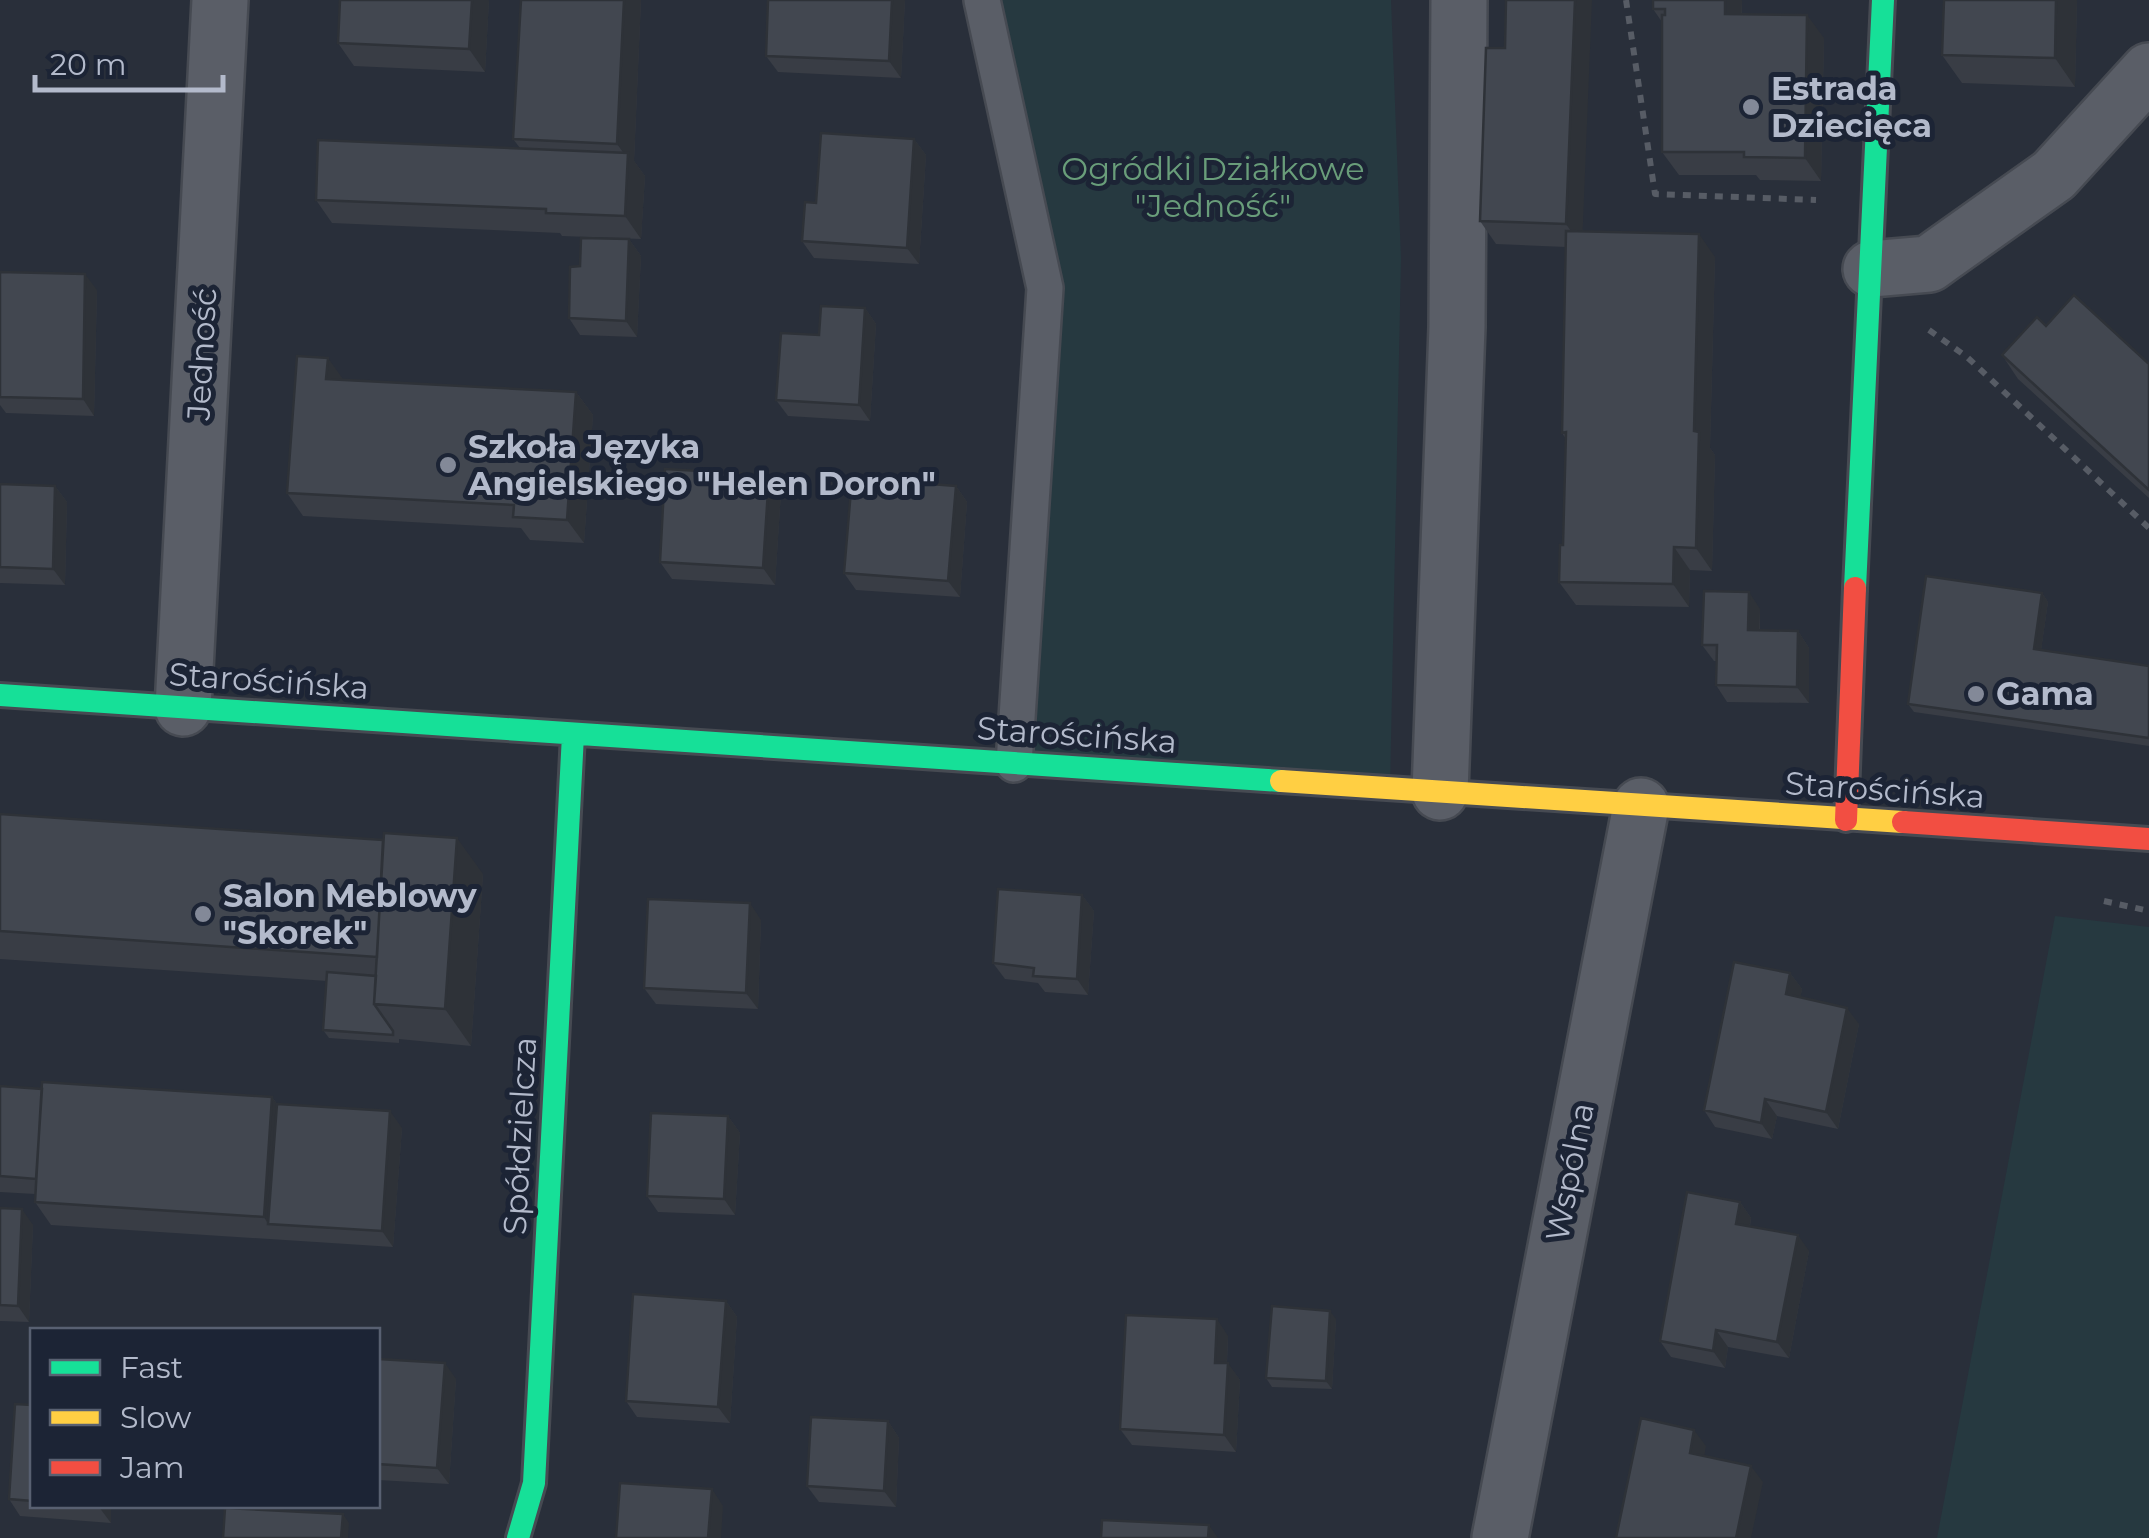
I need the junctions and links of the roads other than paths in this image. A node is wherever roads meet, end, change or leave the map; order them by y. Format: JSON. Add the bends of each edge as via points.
{"nodes":[{"id":1,"x":220,"y":0,"type":"edge"},
{"id":2,"x":982,"y":0,"type":"edge"},
{"id":3,"x":1459,"y":0,"type":"edge"},
{"id":4,"x":1883,"y":0,"type":"edge"},
{"id":5,"x":2149,"y":71,"type":"edge"},
{"id":6,"x":1871,"y":269,"type":"junction"},
{"id":7,"x":0,"y":695,"type":"edge"},
{"id":8,"x":184,"y":708,"type":"junction"},
{"id":9,"x":573,"y":734,"type":"junction"},
{"id":10,"x":1014,"y":764,"type":"junction"},
{"id":11,"x":1440,"y":792,"type":"junction"},
{"id":12,"x":1642,"y":806,"type":"junction"},
{"id":13,"x":1846,"y":820,"type":"junction"},
{"id":14,"x":2149,"y":839,"type":"edge"},
{"id":15,"x":518,"y":1538,"type":"edge"},
{"id":16,"x":1500,"y":1538,"type":"edge"}],
"edges":[{"from":1,"to":8,"type":"street","name":"Jedność"},
{"from":2,"to":10,"type":"lane","via":[[1045,288]]},
{"from":3,"to":11,"type":"street"},
{"from":4,"to":6,"type":"street"},
{"from":5,"to":6,"type":"street","via":[[2054,175],[1929,264]]},
{"from":6,"to":13,"type":"street"},
{"from":7,"to":8,"type":"street","name":"Starościńska"},
{"from":8,"to":9,"type":"street","name":"Starościńska"},
{"from":9,"to":10,"type":"street","name":"Starościńska"},
{"from":9,"to":15,"type":"street","name":"Spółdzielcza","via":[[534,1483]]},
{"from":10,"to":11,"type":"street","name":"Starościńska"},
{"from":11,"to":12,"type":"street","name":"Starościńska"},
{"from":12,"to":13,"type":"street","name":"Starościńska"},
{"from":12,"to":16,"type":"street","name":"Wspólna"},
{"from":13,"to":14,"type":"street","name":"Starościńska"}]}
